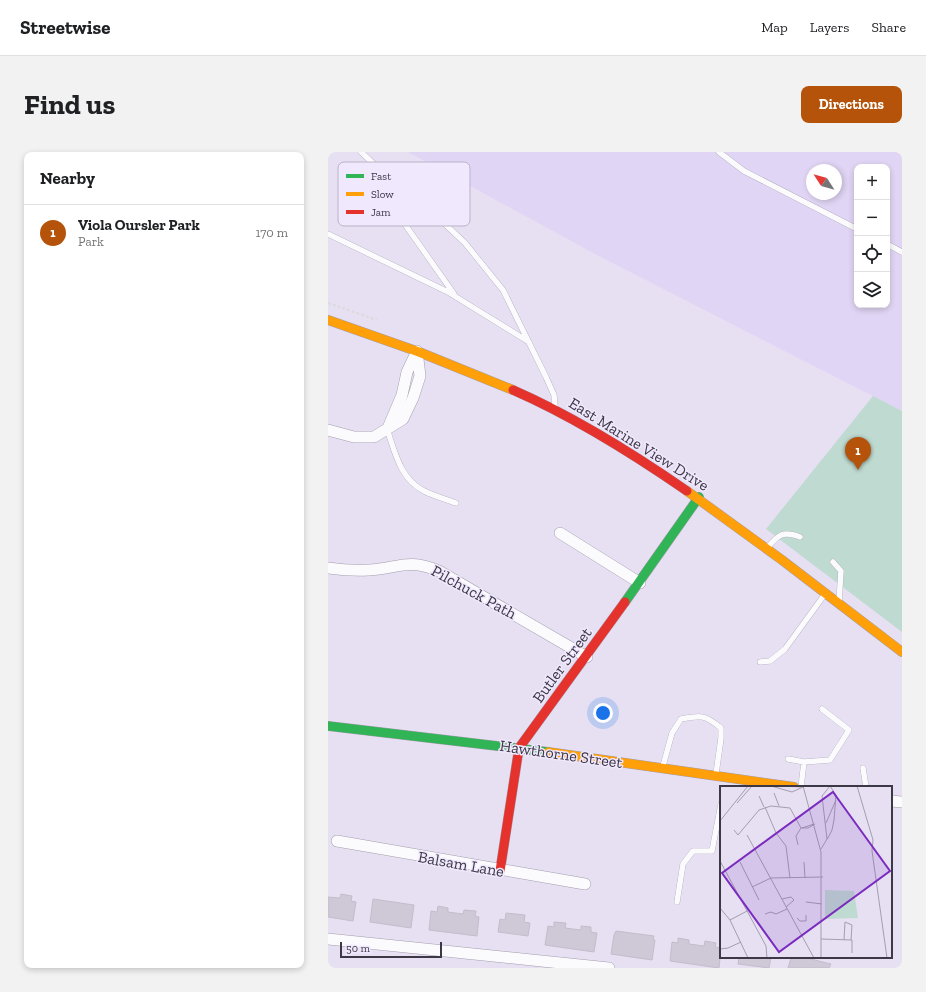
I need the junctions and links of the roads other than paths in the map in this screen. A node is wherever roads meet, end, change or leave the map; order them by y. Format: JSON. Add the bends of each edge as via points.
{"nodes":[{"id":1,"x":361,"y":152,"type":"edge"},
{"id":2,"x":719,"y":152,"type":"edge"},
{"id":3,"x":372,"y":162,"type":"edge"},
{"id":4,"x":406,"y":226,"type":"edge"},
{"id":5,"x":447,"y":226,"type":"edge"},
{"id":6,"x":854,"y":227,"type":"edge"},
{"id":7,"x":328,"y":234,"type":"edge"},
{"id":8,"x":890,"y":246,"type":"edge"},
{"id":9,"x":902,"y":252,"type":"edge"},
{"id":10,"x":455,"y":296,"type":"junction"},
{"id":11,"x":328,"y":320,"type":"edge"},
{"id":12,"x":529,"y":342,"type":"junction"},
{"id":13,"x":418,"y":351,"type":"junction"},
{"id":14,"x":556,"y":410,"type":"junction"},
{"id":15,"x":387,"y":429,"type":"junction"},
{"id":16,"x":328,"y":430,"type":"edge"},
{"id":17,"x":699,"y":497,"type":"junction"},
{"id":18,"x":456,"y":503,"type":"dead end"},
{"id":19,"x":560,"y":533,"type":"dead end"},
{"id":20,"x":800,"y":537,"type":"dead end"},
{"id":21,"x":767,"y":549,"type":"junction"},
{"id":22,"x":833,"y":562,"type":"dead end"},
{"id":23,"x":328,"y":568,"type":"edge"},
{"id":24,"x":640,"y":582,"type":"junction"},
{"id":25,"x":825,"y":594,"type":"junction"},
{"id":26,"x":839,"y":604,"type":"junction"},
{"id":27,"x":902,"y":652,"type":"edge"},
{"id":28,"x":587,"y":657,"type":"junction"},
{"id":29,"x":760,"y":662,"type":"dead end"},
{"id":30,"x":822,"y":709,"type":"dead end"},
{"id":31,"x":328,"y":726,"type":"edge"},
{"id":32,"x":520,"y":748,"type":"junction"},
{"id":33,"x":788,"y":759,"type":"dead end"},
{"id":34,"x":804,"y":762,"type":"junction"},
{"id":35,"x":663,"y":768,"type":"junction"},
{"id":36,"x":863,"y":768,"type":"dead end"},
{"id":37,"x":716,"y":776,"type":"junction"},
{"id":38,"x":784,"y":786,"type":"edge"},
{"id":39,"x":801,"y":786,"type":"edge"},
{"id":40,"x":866,"y":786,"type":"edge"},
{"id":41,"x":892,"y":801,"type":"edge"},
{"id":42,"x":902,"y":802,"type":"edge"},
{"id":43,"x":720,"y":809,"type":"edge"},
{"id":44,"x":337,"y":841,"type":"dead end"},
{"id":45,"x":500,"y":871,"type":"junction"},
{"id":46,"x":585,"y":884,"type":"dead end"},
{"id":47,"x":677,"y":902,"type":"dead end"},
{"id":48,"x":328,"y":940,"type":"edge"},
{"id":49,"x":601,"y":967,"type":"edge"}],
"edges":[{"from":1,"to":3,"type":"lane"},
{"from":2,"to":6,"type":"lane","via":[[744,171]]},
{"from":4,"to":10,"type":"lane"},
{"from":5,"to":12,"type":"lane","via":[[465,243],[503,290]]},
{"from":7,"to":10,"type":"lane"},
{"from":8,"to":9,"type":"lane"},
{"from":10,"to":12,"type":"lane"},
{"from":11,"to":13,"type":"street","name":"East Marine View Drive"},
{"from":12,"to":14,"type":"lane","via":[[554,395]]},
{"from":13,"to":14,"type":"street","name":"East Marine View Drive"},
{"from":13,"to":15,"type":"street","via":[[407,372],[402,394]]},
{"from":14,"to":17,"type":"street","name":"East Marine View Drive","via":[[617,444]]},
{"from":15,"to":16,"type":"street","via":[[374,437],[354,437]]},
{"from":15,"to":18,"type":"lane","via":[[399,466],[411,482],[423,491]]},
{"from":17,"to":21,"type":"street","name":"East Marine View Drive"},
{"from":17,"to":24,"type":"street","name":"Butler Street"},
{"from":19,"to":24,"type":"street"},
{"from":20,"to":21,"type":"lane","via":[[784,534],[776,537]]},
{"from":21,"to":25,"type":"street","name":"East Marine View Drive"},
{"from":22,"to":26,"type":"lane","via":[[841,571]]},
{"from":23,"to":28,"type":"street","name":"Pilchuck Path","via":[[370,570],[410,563],[425,565]]},
{"from":24,"to":28,"type":"street","name":"Butler Street"},
{"from":25,"to":26,"type":"street","name":"East Marine View Drive"},
{"from":25,"to":29,"type":"lane","via":[[785,649],[770,661]]},
{"from":26,"to":27,"type":"street","name":"East Marine View Drive"},
{"from":28,"to":32,"type":"street","name":"Butler Street"},
{"from":30,"to":34,"type":"lane","via":[[849,730],[830,760]]},
{"from":31,"to":32,"type":"street","name":"Hawthorne Street"},
{"from":32,"to":35,"type":"street","name":"Hawthorne Street"},
{"from":32,"to":45,"type":"street","name":"Butler Street"},
{"from":33,"to":34,"type":"lane"},
{"from":34,"to":39,"type":"lane"},
{"from":35,"to":37,"type":"street","name":"Hawthorne Street"},
{"from":35,"to":37,"type":"lane","via":[[672,732],[681,719],[694,716],[708,717],[721,728]]},
{"from":36,"to":40,"type":"lane"},
{"from":37,"to":38,"type":"street","name":"Hawthorne Street","via":[[726,780]]},
{"from":41,"to":42,"type":"street"},
{"from":43,"to":47,"type":"lane","via":[[712,851],[693,851],[683,864]]},
{"from":44,"to":45,"type":"street","name":"Balsam Lane"},
{"from":45,"to":46,"type":"street","name":"Balsam Lane"},
{"from":48,"to":49,"type":"street"}]}
